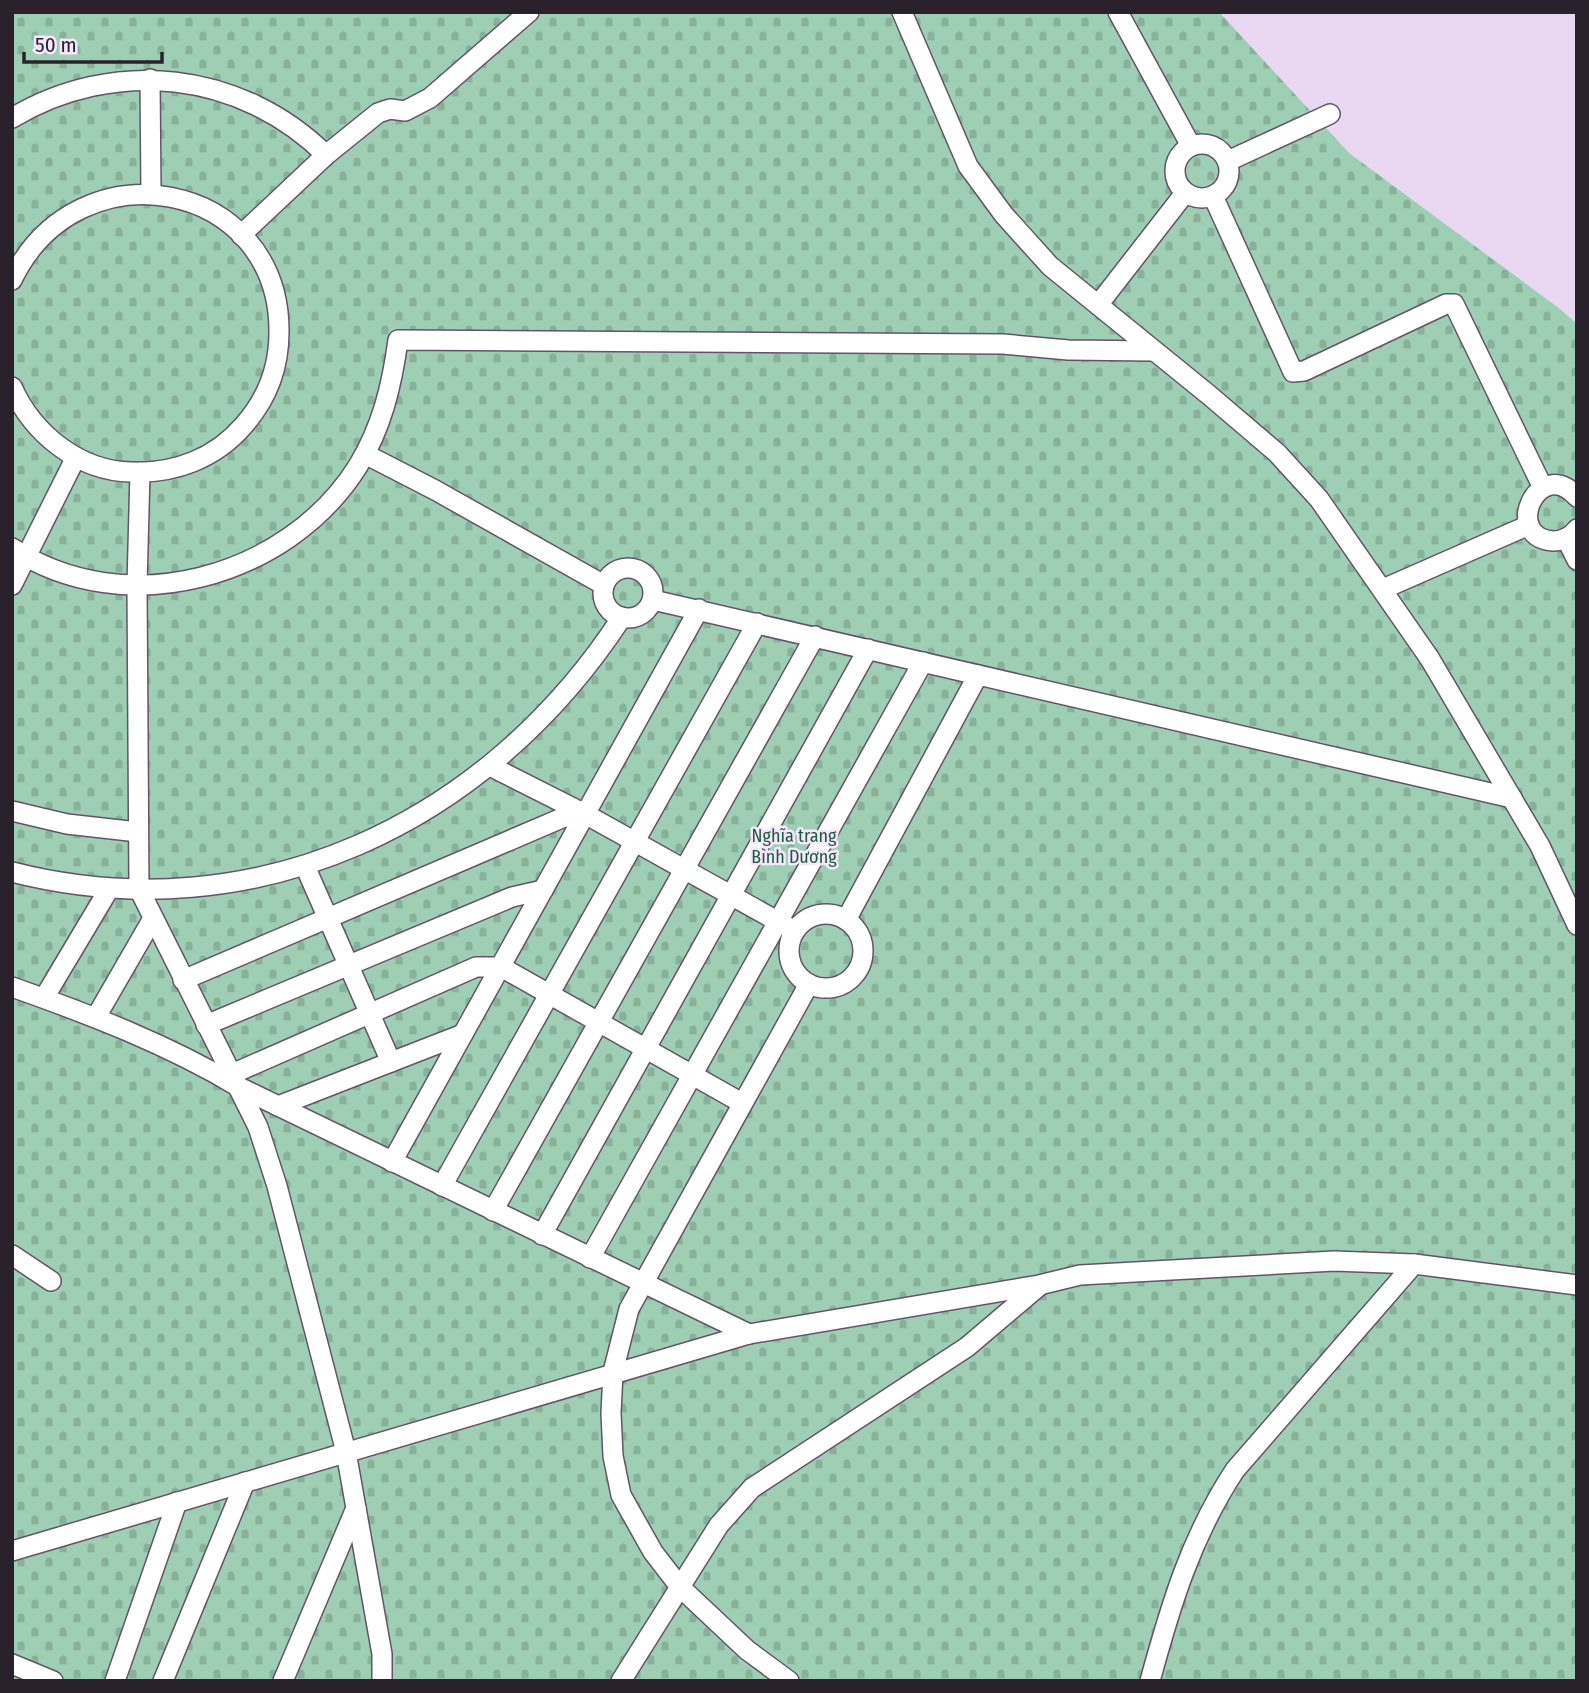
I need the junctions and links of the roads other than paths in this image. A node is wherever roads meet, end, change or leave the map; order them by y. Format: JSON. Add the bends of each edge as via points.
{"nodes":[{"id":1,"x":529,"y":12,"type":"edge"},
{"id":2,"x":902,"y":12,"type":"edge"},
{"id":3,"x":1118,"y":12,"type":"edge"},
{"id":4,"x":150,"y":79,"type":"junction"},
{"id":5,"x":1330,"y":114,"type":"dead end"},
{"id":6,"x":12,"y":118,"type":"edge"},
{"id":7,"x":1191,"y":146,"type":"junction"},
{"id":8,"x":326,"y":155,"type":"junction"},
{"id":9,"x":1228,"y":161,"type":"junction"},
{"id":10,"x":151,"y":193,"type":"junction"},
{"id":11,"x":1185,"y":193,"type":"junction"},
{"id":12,"x":1213,"y":196,"type":"junction"},
{"id":13,"x":240,"y":235,"type":"junction"},
{"id":14,"x":12,"y":280,"type":"edge"},
{"id":15,"x":1098,"y":305,"type":"junction"},
{"id":16,"x":1153,"y":351,"type":"junction"},
{"id":17,"x":12,"y":387,"type":"edge"},
{"id":18,"x":365,"y":454,"type":"junction"},
{"id":19,"x":76,"y":457,"type":"junction"},
{"id":20,"x":140,"y":472,"type":"junction"},
{"id":21,"x":1543,"y":488,"type":"junction"},
{"id":22,"x":1577,"y":497,"type":"edge"},
{"id":23,"x":1529,"y":525,"type":"junction"},
{"id":24,"x":1571,"y":534,"type":"edge"},
{"id":25,"x":19,"y":552,"type":"edge"},
{"id":26,"x":1577,"y":560,"type":"edge"},
{"id":27,"x":12,"y":585,"type":"edge"},
{"id":28,"x":137,"y":585,"type":"junction"},
{"id":29,"x":604,"y":585,"type":"junction"},
{"id":30,"x":1383,"y":589,"type":"junction"},
{"id":31,"x":653,"y":600,"type":"junction"},
{"id":32,"x":699,"y":609,"type":"junction"},
{"id":33,"x":622,"y":617,"type":"junction"},
{"id":34,"x":757,"y":623,"type":"junction"},
{"id":35,"x":815,"y":636,"type":"junction"},
{"id":36,"x":868,"y":649,"type":"junction"},
{"id":37,"x":923,"y":662,"type":"junction"},
{"id":38,"x":978,"y":675,"type":"junction"},
{"id":39,"x":490,"y":766,"type":"junction"},
{"id":40,"x":1512,"y":798,"type":"junction"},
{"id":41,"x":12,"y":811,"type":"edge"},
{"id":42,"x":585,"y":814,"type":"junction"},
{"id":43,"x":138,"y":832,"type":"junction"},
{"id":44,"x":635,"y":841,"type":"junction"},
{"id":45,"x":305,"y":866,"type":"junction"},
{"id":46,"x":685,"y":869,"type":"junction"},
{"id":47,"x":12,"y":872,"type":"edge"},
{"id":48,"x":109,"y":888,"type":"junction"},
{"id":49,"x":139,"y":889,"type":"junction"},
{"id":50,"x":543,"y":890,"type":"junction"},
{"id":51,"x":730,"y":895,"type":"junction"},
{"id":52,"x":329,"y":917,"type":"junction"},
{"id":53,"x":152,"y":920,"type":"junction"},
{"id":54,"x":846,"y":920,"type":"junction"},
{"id":55,"x":1577,"y":925,"type":"edge"},
{"id":56,"x":786,"y":927,"type":"junction"},
{"id":57,"x":349,"y":965,"type":"junction"},
{"id":58,"x":500,"y":967,"type":"junction"},
{"id":59,"x":183,"y":980,"type":"junction"},
{"id":60,"x":810,"y":984,"type":"junction"},
{"id":61,"x":12,"y":987,"type":"edge"},
{"id":62,"x":550,"y":994,"type":"junction"},
{"id":63,"x":44,"y":998,"type":"junction"},
{"id":64,"x":370,"y":1014,"type":"junction"},
{"id":65,"x":96,"y":1017,"type":"junction"},
{"id":66,"x":599,"y":1022,"type":"junction"},
{"id":67,"x":206,"y":1025,"type":"junction"},
{"id":68,"x":463,"y":1034,"type":"junction"},
{"id":69,"x":645,"y":1048,"type":"junction"},
{"id":70,"x":391,"y":1062,"type":"junction"},
{"id":71,"x":693,"y":1075,"type":"junction"},
{"id":72,"x":235,"y":1081,"type":"junction"},
{"id":73,"x":742,"y":1103,"type":"junction"},
{"id":74,"x":278,"y":1106,"type":"junction"},
{"id":75,"x":392,"y":1162,"type":"junction"},
{"id":76,"x":442,"y":1186,"type":"junction"},
{"id":77,"x":493,"y":1211,"type":"junction"},
{"id":78,"x":542,"y":1235,"type":"junction"},
{"id":79,"x":12,"y":1255,"type":"edge"},
{"id":80,"x":590,"y":1258,"type":"junction"},
{"id":81,"x":1414,"y":1264,"type":"junction"},
{"id":82,"x":51,"y":1281,"type":"dead end"},
{"id":83,"x":642,"y":1283,"type":"junction"},
{"id":84,"x":1039,"y":1285,"type":"junction"},
{"id":85,"x":1577,"y":1285,"type":"edge"},
{"id":86,"x":749,"y":1334,"type":"junction"},
{"id":87,"x":613,"y":1372,"type":"junction"},
{"id":88,"x":346,"y":1452,"type":"junction"},
{"id":89,"x":245,"y":1482,"type":"junction"},
{"id":90,"x":177,"y":1502,"type":"junction"},
{"id":91,"x":356,"y":1508,"type":"junction"},
{"id":92,"x":12,"y":1550,"type":"edge"},
{"id":93,"x":680,"y":1587,"type":"junction"},
{"id":94,"x":383,"y":1654,"type":"junction"},
{"id":95,"x":12,"y":1664,"type":"edge"},
{"id":96,"x":50,"y":1680,"type":"edge"},
{"id":97,"x":115,"y":1681,"type":"edge"},
{"id":98,"x":163,"y":1681,"type":"edge"},
{"id":99,"x":283,"y":1681,"type":"edge"},
{"id":100,"x":371,"y":1681,"type":"edge"},
{"id":101,"x":382,"y":1681,"type":"edge"},
{"id":102,"x":621,"y":1681,"type":"edge"},
{"id":103,"x":789,"y":1681,"type":"edge"},
{"id":104,"x":1150,"y":1681,"type":"edge"}],
"edges":[{"from":1,"to":8,"type":"lane","via":[[430,98],[405,111],[378,113]]},
{"from":2,"to":15,"type":"lane","via":[[968,166],[1004,215],[1051,266]]},
{"from":3,"to":7,"type":"lane"},
{"from":4,"to":6,"type":"lane","via":[[83,87]]},
{"from":4,"to":8,"type":"lane","via":[[193,83],[246,100],[294,127]]},
{"from":4,"to":10,"type":"lane"},
{"from":5,"to":9,"type":"lane"},
{"from":7,"to":9,"type":"lane","via":[[1208,144]]},
{"from":7,"to":11,"type":"lane","via":[[1183,150],[1175,165],[1176,182]]},
{"from":8,"to":13,"type":"lane"},
{"from":9,"to":12,"type":"lane","via":[[1225,185]]},
{"from":10,"to":13,"type":"lane","via":[[200,207]]},
{"from":10,"to":14,"type":"lane","via":[[113,196],[76,210],[37,240]]},
{"from":11,"to":12,"type":"lane"},
{"from":11,"to":15,"type":"lane"},
{"from":12,"to":21,"type":"lane","via":[[1293,372],[1454,304]]},
{"from":13,"to":20,"type":"lane","via":[[264,267],[277,305],[279,344],[270,383],[251,418],[222,446],[187,464]]},
{"from":15,"to":16,"type":"lane"},
{"from":16,"to":18,"type":"lane","via":[[1003,344],[398,340],[389,396]]},
{"from":16,"to":30,"type":"lane","via":[[1277,453],[1319,499]]},
{"from":17,"to":19,"type":"lane","via":[[40,431]]},
{"from":18,"to":28,"type":"lane","via":[[325,508],[285,542],[214,575]]},
{"from":18,"to":29,"type":"lane"},
{"from":19,"to":20,"type":"lane","via":[[109,469]]},
{"from":19,"to":25,"type":"lane"},
{"from":20,"to":28,"type":"lane"},
{"from":21,"to":22,"type":"lane","via":[[1560,486]]},
{"from":21,"to":23,"type":"lane","via":[[1527,508]]},
{"from":23,"to":24,"type":"lane","via":[[1541,538],[1558,541]]},
{"from":23,"to":30,"type":"lane"},
{"from":24,"to":26,"type":"lane"},
{"from":25,"to":27,"type":"lane"},
{"from":25,"to":28,"type":"lane","via":[[82,577]]},
{"from":28,"to":43,"type":"lane"},
{"from":29,"to":31,"type":"lane","via":[[614,572],[638,569],[650,579]]},
{"from":29,"to":33,"type":"lane","via":[[607,606]]},
{"from":30,"to":40,"type":"lane"},
{"from":31,"to":32,"type":"lane"},
{"from":31,"to":33,"type":"lane","via":[[640,616]]},
{"from":32,"to":34,"type":"lane"},
{"from":32,"to":42,"type":"lane"},
{"from":33,"to":39,"type":"lane","via":[[562,697]]},
{"from":34,"to":35,"type":"lane"},
{"from":34,"to":44,"type":"lane"},
{"from":35,"to":36,"type":"lane"},
{"from":35,"to":46,"type":"lane"},
{"from":36,"to":37,"type":"lane"},
{"from":36,"to":51,"type":"lane"},
{"from":37,"to":38,"type":"lane"},
{"from":37,"to":56,"type":"lane"},
{"from":38,"to":40,"type":"lane"},
{"from":38,"to":54,"type":"lane"},
{"from":39,"to":42,"type":"lane"},
{"from":39,"to":45,"type":"lane","via":[[409,820]]},
{"from":40,"to":55,"type":"lane"},
{"from":41,"to":43,"type":"lane","via":[[68,824]]},
{"from":42,"to":44,"type":"lane"},
{"from":42,"to":50,"type":"lane"},
{"from":42,"to":52,"type":"lane","via":[[562,818]]},
{"from":43,"to":49,"type":"lane"},
{"from":44,"to":46,"type":"lane"},
{"from":44,"to":62,"type":"lane"},
{"from":45,"to":49,"type":"lane","via":[[225,883]]},
{"from":45,"to":52,"type":"lane"},
{"from":46,"to":51,"type":"lane"},
{"from":46,"to":66,"type":"lane"},
{"from":47,"to":48,"type":"lane"},
{"from":48,"to":49,"type":"lane"},
{"from":48,"to":63,"type":"lane"},
{"from":49,"to":53,"type":"lane"},
{"from":50,"to":57,"type":"lane","via":[[512,897]]},
{"from":50,"to":58,"type":"lane"},
{"from":51,"to":56,"type":"lane"},
{"from":51,"to":69,"type":"lane"},
{"from":52,"to":57,"type":"lane"},
{"from":52,"to":59,"type":"lane"},
{"from":53,"to":59,"type":"lane"},
{"from":53,"to":65,"type":"lane"},
{"from":54,"to":56,"type":"lane","via":[[817,915]]},
{"from":54,"to":60,"type":"lane","via":[[862,947],[858,969],[851,978],[831,987]]},
{"from":56,"to":60,"type":"lane","via":[[791,962]]},
{"from":56,"to":71,"type":"lane"},
{"from":57,"to":64,"type":"lane"},
{"from":57,"to":67,"type":"lane"},
{"from":58,"to":62,"type":"lane"},
{"from":58,"to":64,"type":"lane","via":[[477,967]]},
{"from":58,"to":68,"type":"lane"},
{"from":59,"to":67,"type":"lane"},
{"from":60,"to":73,"type":"lane"},
{"from":61,"to":63,"type":"lane"},
{"from":62,"to":66,"type":"lane"},
{"from":62,"to":76,"type":"lane"},
{"from":63,"to":65,"type":"lane"},
{"from":64,"to":70,"type":"lane"},
{"from":64,"to":72,"type":"lane"},
{"from":65,"to":72,"type":"lane"},
{"from":66,"to":69,"type":"lane"},
{"from":66,"to":77,"type":"lane"},
{"from":67,"to":72,"type":"lane"},
{"from":68,"to":70,"type":"lane"},
{"from":68,"to":75,"type":"lane"},
{"from":69,"to":71,"type":"lane"},
{"from":69,"to":78,"type":"lane"},
{"from":70,"to":74,"type":"lane"},
{"from":71,"to":73,"type":"lane"},
{"from":71,"to":80,"type":"lane"},
{"from":72,"to":74,"type":"lane"},
{"from":72,"to":88,"type":"lane","via":[[258,1127],[277,1186]]},
{"from":73,"to":83,"type":"lane"},
{"from":74,"to":75,"type":"lane"},
{"from":75,"to":76,"type":"lane"},
{"from":76,"to":77,"type":"lane"},
{"from":77,"to":78,"type":"lane"},
{"from":78,"to":80,"type":"lane"},
{"from":79,"to":82,"type":"lane"},
{"from":80,"to":83,"type":"lane"},
{"from":81,"to":84,"type":"lane","via":[[1334,1261],[1080,1275]]},
{"from":81,"to":85,"type":"lane"},
{"from":81,"to":104,"type":"lane","via":[[1235,1470],[1211,1506],[1176,1587]]},
{"from":83,"to":86,"type":"lane"},
{"from":83,"to":87,"type":"lane","via":[[626,1320]]},
{"from":84,"to":86,"type":"lane"},
{"from":84,"to":93,"type":"lane","via":[[967,1347],[752,1488],[719,1525]]},
{"from":86,"to":87,"type":"lane"},
{"from":87,"to":88,"type":"lane"},
{"from":87,"to":93,"type":"lane","via":[[613,1445],[621,1495],[635,1526]]},
{"from":88,"to":89,"type":"lane"},
{"from":88,"to":91,"type":"lane"},
{"from":89,"to":90,"type":"lane"},
{"from":89,"to":98,"type":"lane"},
{"from":90,"to":92,"type":"lane"},
{"from":90,"to":97,"type":"lane"},
{"from":91,"to":94,"type":"lane"},
{"from":91,"to":99,"type":"lane"},
{"from":93,"to":102,"type":"lane"},
{"from":93,"to":103,"type":"lane","via":[[747,1650]]},
{"from":94,"to":100,"type":"lane"},
{"from":94,"to":101,"type":"lane"},
{"from":95,"to":96,"type":"lane"}]}
